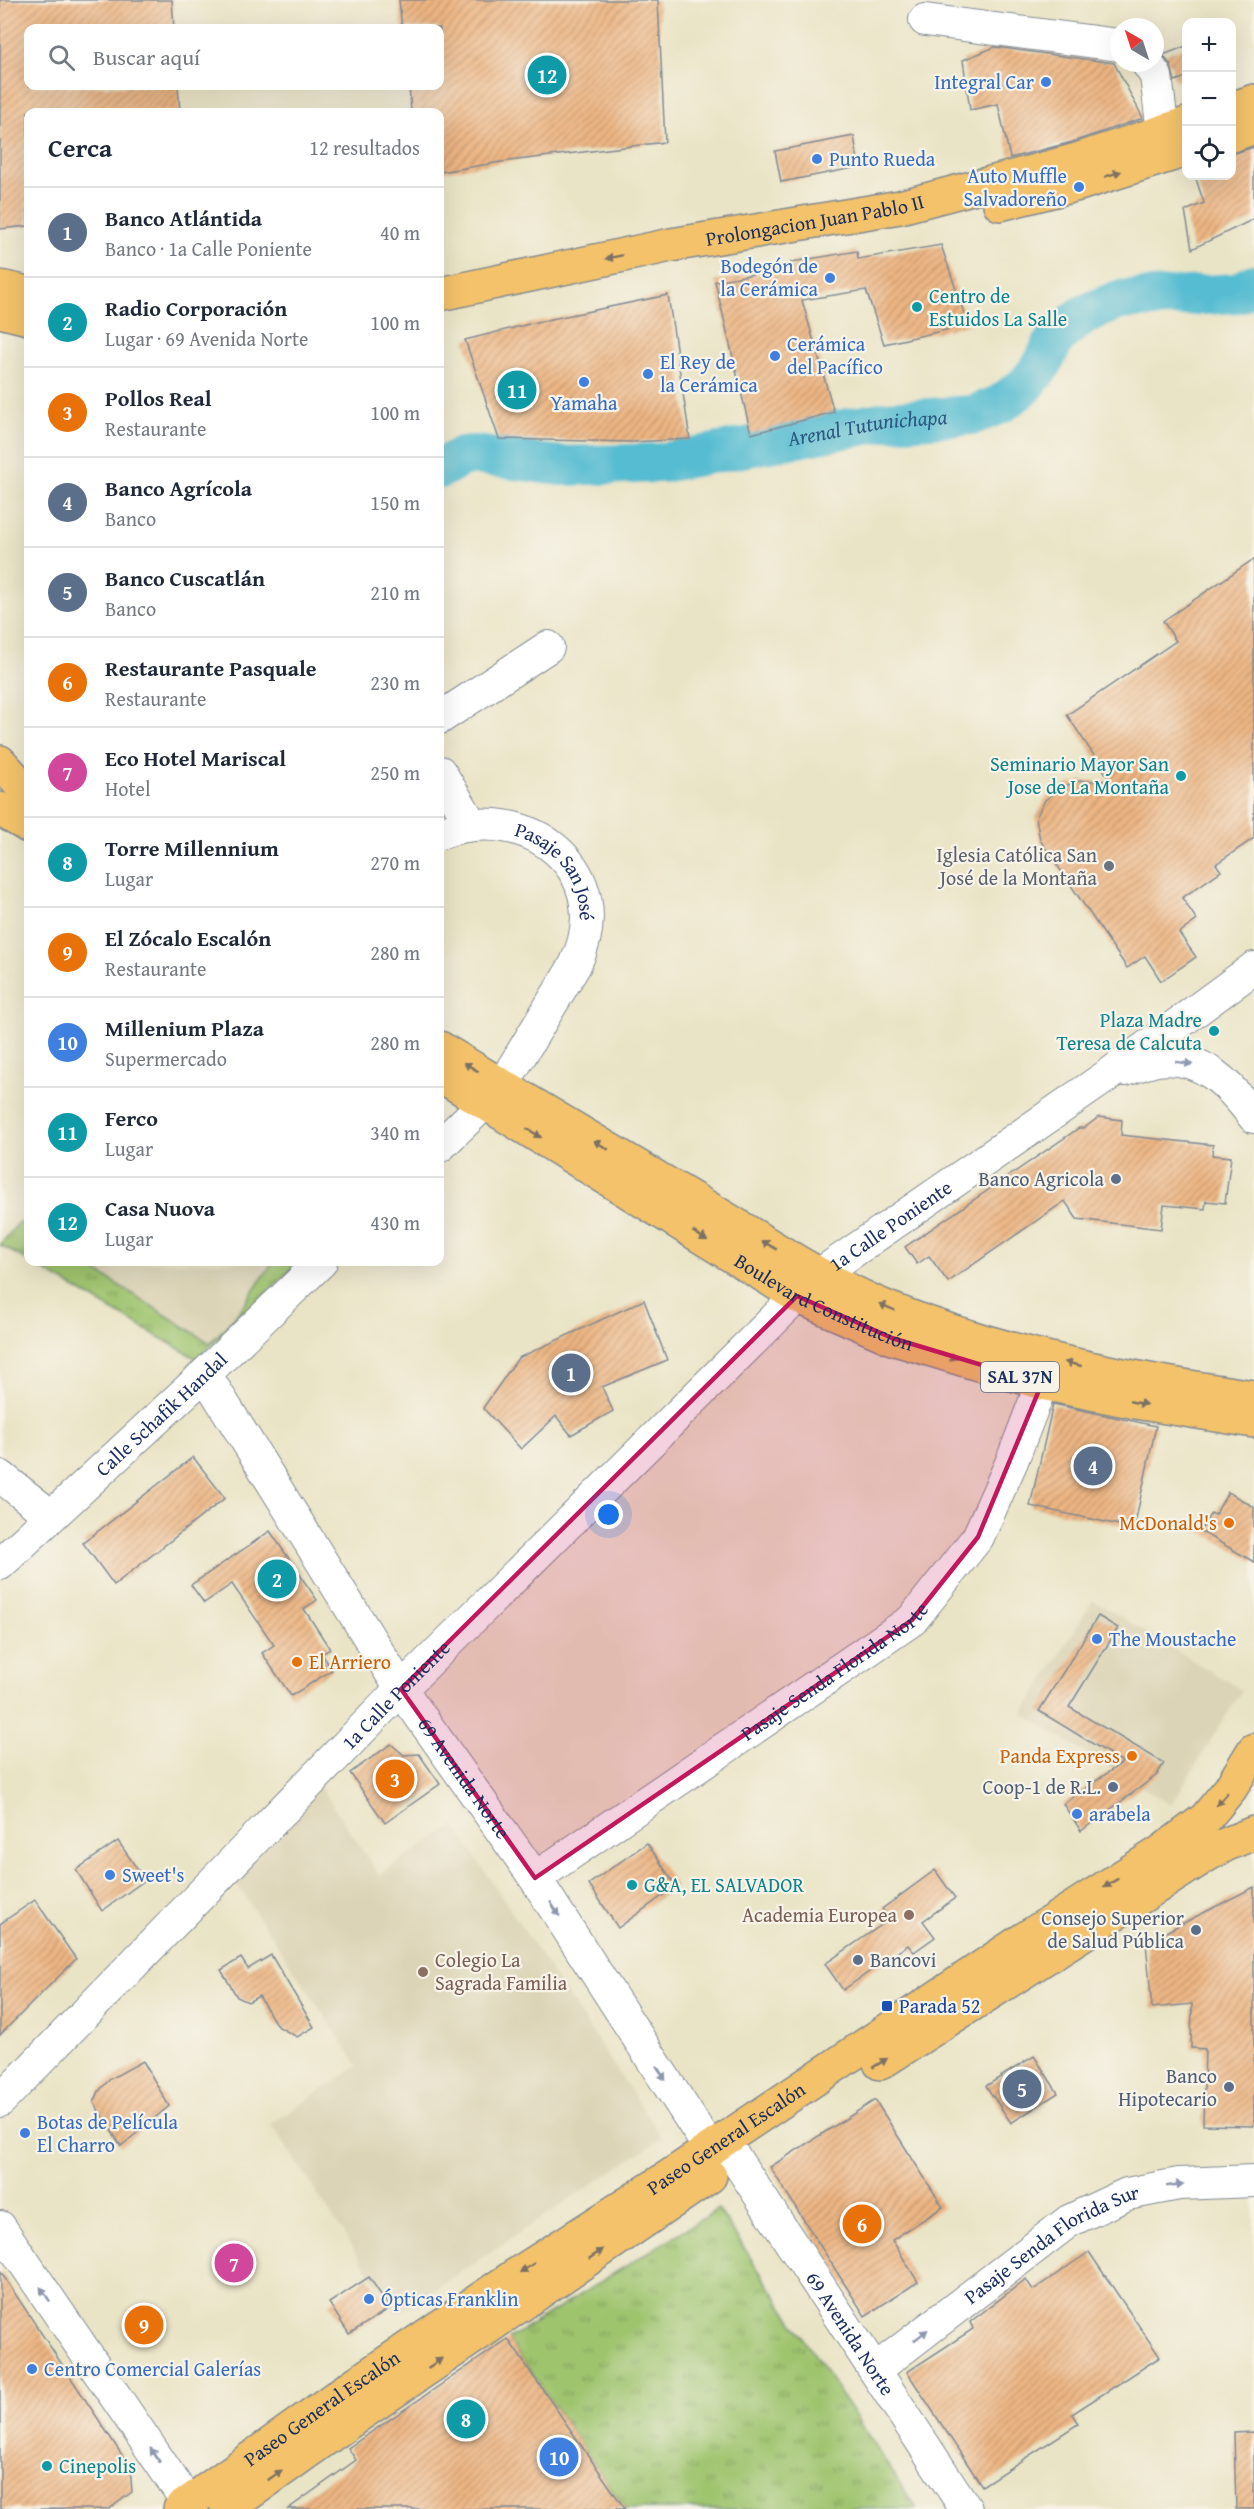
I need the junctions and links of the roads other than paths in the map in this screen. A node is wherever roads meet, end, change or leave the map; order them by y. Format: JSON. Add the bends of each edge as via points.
{"nodes":[{"id":1,"x":925,"y":20,"type":"dead end"},
{"id":2,"x":1110,"y":44,"type":"edge"},
{"id":3,"x":1153,"y":72,"type":"edge"},
{"id":4,"x":1254,"y":101,"type":"edge"},
{"id":5,"x":1236,"y":108,"type":"edge"},
{"id":6,"x":1254,"y":127,"type":"edge"},
{"id":7,"x":1236,"y":134,"type":"edge"},
{"id":8,"x":1178,"y":135,"type":"edge"},
{"id":9,"x":0,"y":287,"type":"edge"},
{"id":10,"x":24,"y":292,"type":"edge"},
{"id":11,"x":444,"y":293,"type":"edge"},
{"id":12,"x":0,"y":311,"type":"edge"},
{"id":13,"x":444,"y":313,"type":"edge"},
{"id":14,"x":24,"y":317,"type":"edge"},
{"id":15,"x":548,"y":648,"type":"dead end"},
{"id":16,"x":444,"y":715,"type":"edge"},
{"id":17,"x":0,"y":762,"type":"edge"},
{"id":18,"x":0,"y":778,"type":"edge"},
{"id":19,"x":444,"y":779,"type":"edge"},
{"id":20,"x":15,"y":808,"type":"edge"},
{"id":21,"x":471,"y":825,"type":"junction"},
{"id":22,"x":444,"y":832,"type":"edge"},
{"id":23,"x":1254,"y":968,"type":"edge"},
{"id":24,"x":444,"y":1051,"type":"edge"},
{"id":25,"x":444,"y":1076,"type":"edge"},
{"id":26,"x":1107,"y":1076,"type":"junction"},
{"id":27,"x":493,"y":1094,"type":"junction"},
{"id":28,"x":1254,"y":1117,"type":"edge"},
{"id":29,"x":444,"y":1142,"type":"edge"},
{"id":30,"x":317,"y":1266,"type":"edge"},
{"id":31,"x":808,"y":1285,"type":"junction"},
{"id":32,"x":205,"y":1374,"type":"junction"},
{"id":33,"x":1042,"y":1383,"type":"junction"},
{"id":34,"x":1254,"y":1397,"type":"edge"},
{"id":35,"x":1254,"y":1421,"type":"edge"},
{"id":36,"x":0,"y":1476,"type":"edge"},
{"id":37,"x":51,"y":1516,"type":"junction"},
{"id":38,"x":0,"y":1564,"type":"edge"},
{"id":39,"x":401,"y":1689,"type":"junction"},
{"id":40,"x":1254,"y":1750,"type":"edge"},
{"id":41,"x":1254,"y":1833,"type":"edge"},
{"id":42,"x":535,"y":1878,"type":"junction"},
{"id":43,"x":0,"y":2101,"type":"edge"},
{"id":44,"x":723,"y":2154,"type":"junction"},
{"id":45,"x":1254,"y":2181,"type":"edge"},
{"id":46,"x":0,"y":2227,"type":"edge"},
{"id":47,"x":875,"y":2370,"type":"junction"},
{"id":48,"x":187,"y":2507,"type":"edge"},
{"id":49,"x":227,"y":2509,"type":"edge"},
{"id":50,"x":966,"y":2509,"type":"edge"}],
"edges":[{"from":1,"to":2,"type":"street"},
{"from":3,"to":8,"type":"street"},
{"from":4,"to":5,"type":"main road"},
{"from":6,"to":7,"type":"main road"},
{"from":8,"to":11,"type":"main road","name":"Prolongacion Juan Pablo II","one_way":true,"via":[[900,207],[671,245]]},
{"from":13,"to":8,"type":"main road","name":"Prolongacion Juan Pablo II","one_way":true,"via":[[947,217],[1079,184]]},
{"from":9,"to":10,"type":"main road"},
{"from":12,"to":14,"type":"main road"},
{"from":15,"to":16,"type":"street"},
{"from":17,"to":20,"type":"main road"},
{"from":18,"to":20,"type":"main road"},
{"from":19,"to":21,"type":"street"},
{"from":21,"to":22,"type":"street","name":"Pasaje San José"},
{"from":21,"to":27,"type":"street","name":"Pasaje San José","via":[[507,825],[549,842],[578,880],[584,898],[584,947]]},
{"from":23,"to":26,"type":"street","name":"1a Calle Poniente"},
{"from":27,"to":24,"type":"main road","name":"Boulevard Constitución","number":"SAL 37N","one_way":true},
{"from":25,"to":27,"type":"main road","name":"Boulevard Constitución","number":"SAL 37N"},
{"from":26,"to":28,"type":"street","one_way":true,"via":[[1158,1060],[1189,1062],[1224,1080]]},
{"from":26,"to":31,"type":"street","name":"1a Calle Poniente"},
{"from":27,"to":29,"type":"street"},
{"from":27,"to":31,"type":"main road","name":"Boulevard Constitución","number":"SAL 37N"},
{"from":30,"to":32,"type":"street","name":"Calle Schafik Handal"},
{"from":31,"to":33,"type":"main road","name":"Boulevard Constitución","number":"SAL 37N","one_way":true,"via":[[892,1338]]},
{"from":34,"to":31,"type":"main road","name":"Boulevard Constitución","number":"SAL 37N","one_way":true,"via":[[1159,1383],[972,1338],[889,1308]]},
{"from":31,"to":39,"type":"street","name":"1a Calle Poniente"},
{"from":32,"to":37,"type":"street","name":"Calle Schafik Handal"},
{"from":32,"to":39,"type":"street","name":"69 Avenida Norte"},
{"from":33,"to":35,"type":"main road","name":"Boulevard Constitución","number":"SAL 37N","one_way":true},
{"from":33,"to":42,"type":"street","name":"Pasaje Senda Florida Norte","via":[[978,1537],[912,1620]]},
{"from":36,"to":37,"type":"street"},
{"from":37,"to":38,"type":"street","name":"Calle Schafik Handal"},
{"from":39,"to":42,"type":"street","name":"69 Avenida Norte"},
{"from":39,"to":43,"type":"street","name":"1a Calle Poniente"},
{"from":40,"to":44,"type":"main road","name":"Paseo General Escalón","one_way":true,"via":[[1205,1820],[1018,1943]]},
{"from":44,"to":41,"type":"main road","name":"Paseo General Escalón","one_way":true,"via":[[865,2073],[1205,1856]]},
{"from":42,"to":44,"type":"street","name":"69 Avenida Norte","one_way":true},
{"from":44,"to":47,"type":"street","name":"69 Avenida Norte"},
{"from":44,"to":48,"type":"main road","name":"Paseo General Escalón","one_way":true,"via":[[426,2336]]},
{"from":49,"to":44,"type":"main road","name":"Paseo General Escalón","one_way":true},
{"from":47,"to":45,"type":"street","name":"Pasaje Senda Florida Sur","one_way":true,"via":[[1069,2221],[1127,2194],[1179,2184]]},
{"from":48,"to":46,"type":"street","one_way":true},
{"from":47,"to":50,"type":"street","name":"69 Avenida Norte"}]}
